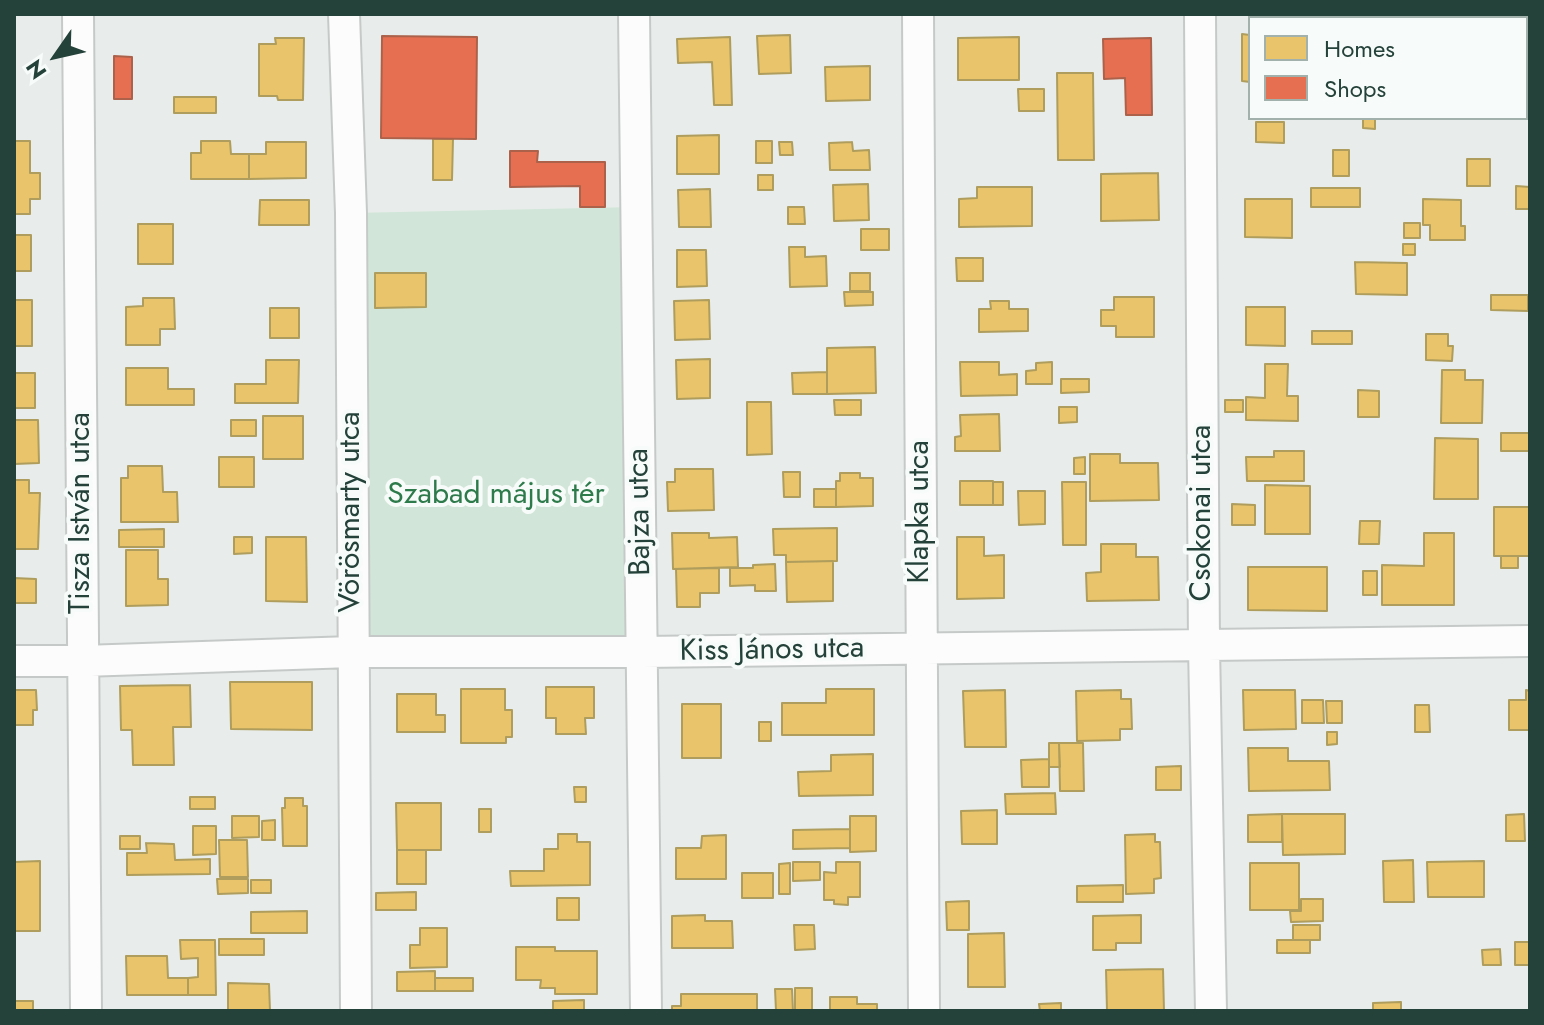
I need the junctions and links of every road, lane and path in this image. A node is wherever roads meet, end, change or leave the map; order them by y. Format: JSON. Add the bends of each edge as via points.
{"nodes":[{"id":1,"x":78,"y":14,"type":"edge"},
{"id":2,"x":344,"y":14,"type":"edge"},
{"id":3,"x":634,"y":14,"type":"edge"},
{"id":4,"x":918,"y":14,"type":"edge"},
{"id":5,"x":1200,"y":14,"type":"edge"},
{"id":6,"x":1530,"y":641,"type":"edge"},
{"id":7,"x":1204,"y":646,"type":"junction"},
{"id":8,"x":922,"y":649,"type":"junction"},
{"id":9,"x":352,"y":652,"type":"junction"},
{"id":10,"x":643,"y":652,"type":"junction"},
{"id":11,"x":14,"y":661,"type":"edge"},
{"id":12,"x":83,"y":661,"type":"junction"},
{"id":13,"x":86,"y":1011,"type":"edge"},
{"id":14,"x":356,"y":1011,"type":"edge"},
{"id":15,"x":646,"y":1011,"type":"edge"},
{"id":16,"x":924,"y":1011,"type":"edge"},
{"id":17,"x":1211,"y":1011,"type":"edge"}],
"edges":[{"from":1,"to":12,"type":"street","name":"Tisza István utca"},
{"from":2,"to":9,"type":"street","name":"Vörösmarty utca","via":[[351,213]]},
{"from":3,"to":10,"type":"street","name":"Bajza utca"},
{"from":4,"to":8,"type":"street","name":"Klapka utca"},
{"from":5,"to":7,"type":"street","name":"Csokonai utca"},
{"from":6,"to":7,"type":"street","name":"Kiss János utca"},
{"from":7,"to":8,"type":"street","name":"Kiss János utca"},
{"from":7,"to":17,"type":"street","name":"Csokonai utca"},
{"from":8,"to":10,"type":"street","name":"Kiss János utca"},
{"from":8,"to":16,"type":"street","name":"Klapka utca"},
{"from":9,"to":10,"type":"street","name":"Kiss János utca"},
{"from":9,"to":12,"type":"street","name":"Kiss János utca"},
{"from":9,"to":14,"type":"street","name":"Vörösmarty utca"},
{"from":10,"to":15,"type":"street","name":"Bajza utca"},
{"from":11,"to":12,"type":"street","name":"Kiss János utca"},
{"from":12,"to":13,"type":"street","name":"Tisza István utca"}]}
